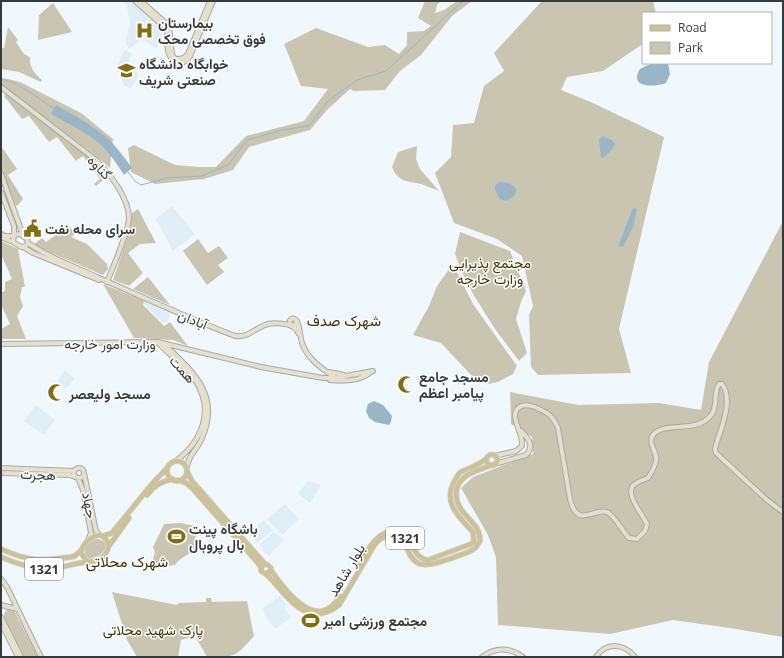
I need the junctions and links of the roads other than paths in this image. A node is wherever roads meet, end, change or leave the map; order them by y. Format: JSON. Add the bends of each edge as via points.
{"nodes":[{"id":1,"x":135,"y":1,"type":"edge"},
{"id":2,"x":141,"y":1,"type":"edge"},
{"id":3,"x":210,"y":1,"type":"edge"},
{"id":4,"x":214,"y":1,"type":"edge"},
{"id":5,"x":168,"y":27,"type":"junction"},
{"id":6,"x":2,"y":90,"type":"edge"},
{"id":7,"x":1,"y":174,"type":"edge"},
{"id":8,"x":1,"y":192,"type":"edge"},
{"id":9,"x":1,"y":234,"type":"edge"},
{"id":10,"x":14,"y":235,"type":"junction"},
{"id":11,"x":23,"y":235,"type":"junction"},
{"id":12,"x":1,"y":237,"type":"edge"},
{"id":13,"x":13,"y":242,"type":"junction"},
{"id":14,"x":28,"y":243,"type":"junction"},
{"id":15,"x":23,"y":247,"type":"junction"},
{"id":16,"x":107,"y":282,"type":"junction"},
{"id":17,"x":290,"y":320,"type":"junction"},
{"id":18,"x":297,"y":321,"type":"junction"},
{"id":19,"x":280,"y":324,"type":"junction"},
{"id":20,"x":291,"y":326,"type":"junction"},
{"id":21,"x":300,"y":334,"type":"junction"},
{"id":22,"x":158,"y":342,"type":"junction"},
{"id":23,"x":1,"y":344,"type":"edge"},
{"id":24,"x":164,"y":344,"type":"junction"},
{"id":25,"x":177,"y":347,"type":"junction"},
{"id":26,"x":176,"y":356,"type":"junction"},
{"id":27,"x":325,"y":370,"type":"junction"},
{"id":28,"x":288,"y":372,"type":"junction"},
{"id":29,"x":356,"y":375,"type":"junction"},
{"id":30,"x":348,"y":376,"type":"junction"},
{"id":31,"x":323,"y":378,"type":"junction"},
{"id":32,"x":335,"y":378,"type":"junction"},
{"id":33,"x":356,"y":380,"type":"junction"},
{"id":34,"x":340,"y":381,"type":"junction"},
{"id":35,"x":520,"y":431,"type":"junction"},
{"id":36,"x":191,"y":454,"type":"junction"},
{"id":37,"x":183,"y":456,"type":"junction"},
{"id":38,"x":495,"y":456,"type":"junction"},
{"id":39,"x":486,"y":459,"type":"junction"},
{"id":40,"x":176,"y":461,"type":"junction"},
{"id":41,"x":493,"y":465,"type":"junction"},
{"id":42,"x":168,"y":467,"type":"junction"},
{"id":43,"x":1,"y":468,"type":"edge"},
{"id":44,"x":187,"y":469,"type":"junction"},
{"id":45,"x":74,"y":471,"type":"junction"},
{"id":46,"x":1,"y":473,"type":"edge"},
{"id":47,"x":84,"y":473,"type":"junction"},
{"id":48,"x":76,"y":478,"type":"junction"},
{"id":49,"x":173,"y":479,"type":"junction"},
{"id":50,"x":178,"y":480,"type":"junction"},
{"id":51,"x":783,"y":512,"type":"edge"},
{"id":52,"x":101,"y":536,"type":"junction"},
{"id":53,"x":88,"y":541,"type":"junction"},
{"id":54,"x":109,"y":546,"type":"junction"},
{"id":55,"x":1,"y":549,"type":"edge"},
{"id":56,"x":82,"y":549,"type":"junction"},
{"id":57,"x":1,"y":558,"type":"edge"},
{"id":58,"x":440,"y":559,"type":"junction"},
{"id":59,"x":89,"y":562,"type":"junction"},
{"id":60,"x":265,"y":564,"type":"junction"},
{"id":61,"x":260,"y":568,"type":"junction"},
{"id":62,"x":270,"y":570,"type":"junction"},
{"id":63,"x":266,"y":574,"type":"junction"},
{"id":64,"x":1,"y":579,"type":"edge"},
{"id":65,"x":352,"y":579,"type":"junction"},
{"id":66,"x":1,"y":605,"type":"edge"},
{"id":67,"x":18,"y":610,"type":"junction"},
{"id":68,"x":1,"y":617,"type":"edge"},
{"id":69,"x":1,"y":623,"type":"edge"},
{"id":70,"x":18,"y":657,"type":"edge"},
{"id":71,"x":21,"y":657,"type":"edge"},
{"id":72,"x":41,"y":657,"type":"edge"},
{"id":73,"x":482,"y":657,"type":"edge"},
{"id":74,"x":523,"y":657,"type":"edge"},
{"id":75,"x":596,"y":657,"type":"edge"},
{"id":76,"x":635,"y":657,"type":"edge"}],
"edges":[{"from":1,"to":5,"type":"main road"},
{"from":2,"to":5,"type":"main road"},
{"from":3,"to":5,"type":"main road","via":[[184,58],[175,59],[172,54]]},
{"from":4,"to":5,"type":"main road","via":[[190,56],[181,64],[170,58]]},
{"from":6,"to":16,"type":"main road","name":"گناوه","via":[[96,160],[107,171],[123,197],[128,207],[129,219]]},
{"from":7,"to":11,"type":"main road"},
{"from":8,"to":10,"type":"main road","via":[[14,226]]},
{"from":9,"to":10,"type":"main road"},
{"from":10,"to":11,"type":"main road"},
{"from":10,"to":13,"type":"main road"},
{"from":11,"to":14,"type":"main road"},
{"from":12,"to":13,"type":"main road"},
{"from":13,"to":15,"type":"main road"},
{"from":14,"to":15,"type":"main road"},
{"from":14,"to":16,"type":"main road","name":"آبادان"},
{"from":15,"to":16,"type":"main road","name":"آبادان","via":[[32,253]]},
{"from":16,"to":19,"type":"main road","name":"آبادان","via":[[235,336],[250,334],[265,324]]},
{"from":17,"to":18,"type":"main road"},
{"from":17,"to":19,"type":"main road","name":"آبادان"},
{"from":17,"to":20,"type":"main road"},
{"from":18,"to":20,"type":"main road"},
{"from":18,"to":21,"type":"main road"},
{"from":19,"to":20,"type":"main road","name":"آبادان"},
{"from":20,"to":21,"type":"main road"},
{"from":21,"to":27,"type":"main road","via":[[308,354]]},
{"from":22,"to":23,"type":"main road","name":"وزارت امور خارجه"},
{"from":22,"to":24,"type":"main road","name":"وزارت امور خارجه"},
{"from":22,"to":37,"type":"main road","name":"همت","via":[[194,380],[203,401],[201,430],[194,444]]},
{"from":24,"to":25,"type":"main road","name":"وزارت امور خارجه"},
{"from":24,"to":26,"type":"main road","name":"همت"},
{"from":25,"to":26,"type":"main road"},
{"from":25,"to":28,"type":"main road","name":"وزارت امور خارجه"},
{"from":26,"to":36,"type":"main road","name":"همت","via":[[197,377],[207,401],[208,423],[201,440]]},
{"from":27,"to":30,"type":"main road"},
{"from":27,"to":31,"type":"main road","via":[[327,376]]},
{"from":27,"to":32,"type":"main road"},
{"from":28,"to":31,"type":"main road","name":"وزارت امور خارجه"},
{"from":28,"to":34,"type":"main road","name":"وزارت امور خارجه"},
{"from":29,"to":30,"type":"main road","name":"وزارت امور خارجه"},
{"from":29,"to":33,"type":"main road"},
{"from":29,"to":33,"type":"main road","name":"وزارت امور خارجه","via":[[373,371]]},
{"from":30,"to":32,"type":"main road","name":"وزارت امور خارجه"},
{"from":31,"to":32,"type":"main road","name":"وزارت امور خارجه"},
{"from":32,"to":34,"type":"main road"},
{"from":33,"to":34,"type":"main road","name":"وزارت امور خارجه"},
{"from":35,"to":38,"type":"main road","number":"1321","via":[[523,444],[520,449]]},
{"from":35,"to":41,"type":"main road","name":"بلوار شاهد","number":"1321","via":[[529,441],[529,452]]},
{"from":35,"to":51,"type":"main road","number":"1321","via":[[515,417],[515,411],[520,407],[527,405],[549,413],[558,428],[571,505],[585,516],[607,512],[629,538],[637,539],[645,531],[647,524],[631,492],[632,486],[648,478],[656,462],[651,439],[653,434],[660,430],[692,426],[702,422],[711,415],[716,406],[716,388],[722,384],[727,396],[726,411],[716,452]]},
{"from":36,"to":37,"type":"main road","via":[[185,459]]},
{"from":36,"to":44,"type":"main road","name":"همت"},
{"from":37,"to":40,"type":"main road","name":"همت"},
{"from":38,"to":39,"type":"main road","via":[[490,455]]},
{"from":38,"to":41,"type":"main road","via":[[497,460]]},
{"from":39,"to":41,"type":"main road","via":[[488,464]]},
{"from":39,"to":58,"type":"main road","name":"بلوار شاهد","number":"1321","via":[[456,477],[450,496],[457,515],[473,532],[474,542]]},
{"from":40,"to":42,"type":"main road"},
{"from":40,"to":44,"type":"main road"},
{"from":41,"to":58,"type":"main road","name":"بلوار شاهد","number":"1321","via":[[466,476],[460,481],[456,491],[456,498],[462,511],[480,533],[480,541],[473,550]]},
{"from":42,"to":49,"type":"main road","via":[[169,475]]},
{"from":42,"to":52,"type":"main road","via":[[112,533]]},
{"from":43,"to":45,"type":"main road","name":"هجرت"},
{"from":44,"to":50,"type":"main road","via":[[186,476]]},
{"from":44,"to":60,"type":"main road","via":[[192,481]]},
{"from":45,"to":47,"type":"main road","via":[[80,468]]},
{"from":45,"to":48,"type":"main road"},
{"from":46,"to":48,"type":"main road","name":"هجرت","via":[[70,475]]},
{"from":47,"to":48,"type":"main road","via":[[82,477]]},
{"from":47,"to":52,"type":"main road","name":"جهاد","via":[[96,531]]},
{"from":48,"to":53,"type":"main road","name":"جهاد","via":[[83,490],[91,533]]},
{"from":49,"to":50,"type":"main road"},
{"from":49,"to":54,"type":"main road","via":[[153,487]]},
{"from":50,"to":61,"type":"main road","via":[[193,489]]},
{"from":52,"to":53,"type":"main road"},
{"from":52,"to":54,"type":"main road","via":[[107,540]]},
{"from":53,"to":56,"type":"main road"},
{"from":54,"to":59,"type":"main road","via":[[100,559]]},
{"from":55,"to":56,"type":"main road","number":"1321","via":[[38,561],[75,556]]},
{"from":56,"to":59,"type":"main road","via":[[82,556]]},
{"from":57,"to":59,"type":"main road","number":"1321","via":[[40,569]]},
{"from":58,"to":65,"type":"main road","name":"بلوار شاهد","number":"1321","via":[[431,564],[420,564],[413,559],[400,539],[390,536],[375,544]]},
{"from":60,"to":61,"type":"main road"},
{"from":60,"to":62,"type":"main road","via":[[269,565]]},
{"from":61,"to":63,"type":"main road","via":[[262,573]]},
{"from":62,"to":63,"type":"main road"},
{"from":62,"to":65,"type":"main road","name":"بلوار شاهد","number":"1321","via":[[301,606],[312,610],[323,610],[333,605]]},
{"from":63,"to":65,"type":"main road","name":"بلوار شاهد","number":"1321","via":[[297,607],[317,615],[337,607]]},
{"from":64,"to":67,"type":"main road"},
{"from":66,"to":67,"type":"main road"},
{"from":67,"to":72,"type":"main road"},
{"from":68,"to":71,"type":"main road"},
{"from":69,"to":70,"type":"main road"},
{"from":73,"to":74,"type":"main road","via":[[500,649]]},
{"from":75,"to":76,"type":"main road","via":[[606,648],[614,646],[630,651]]}]}
